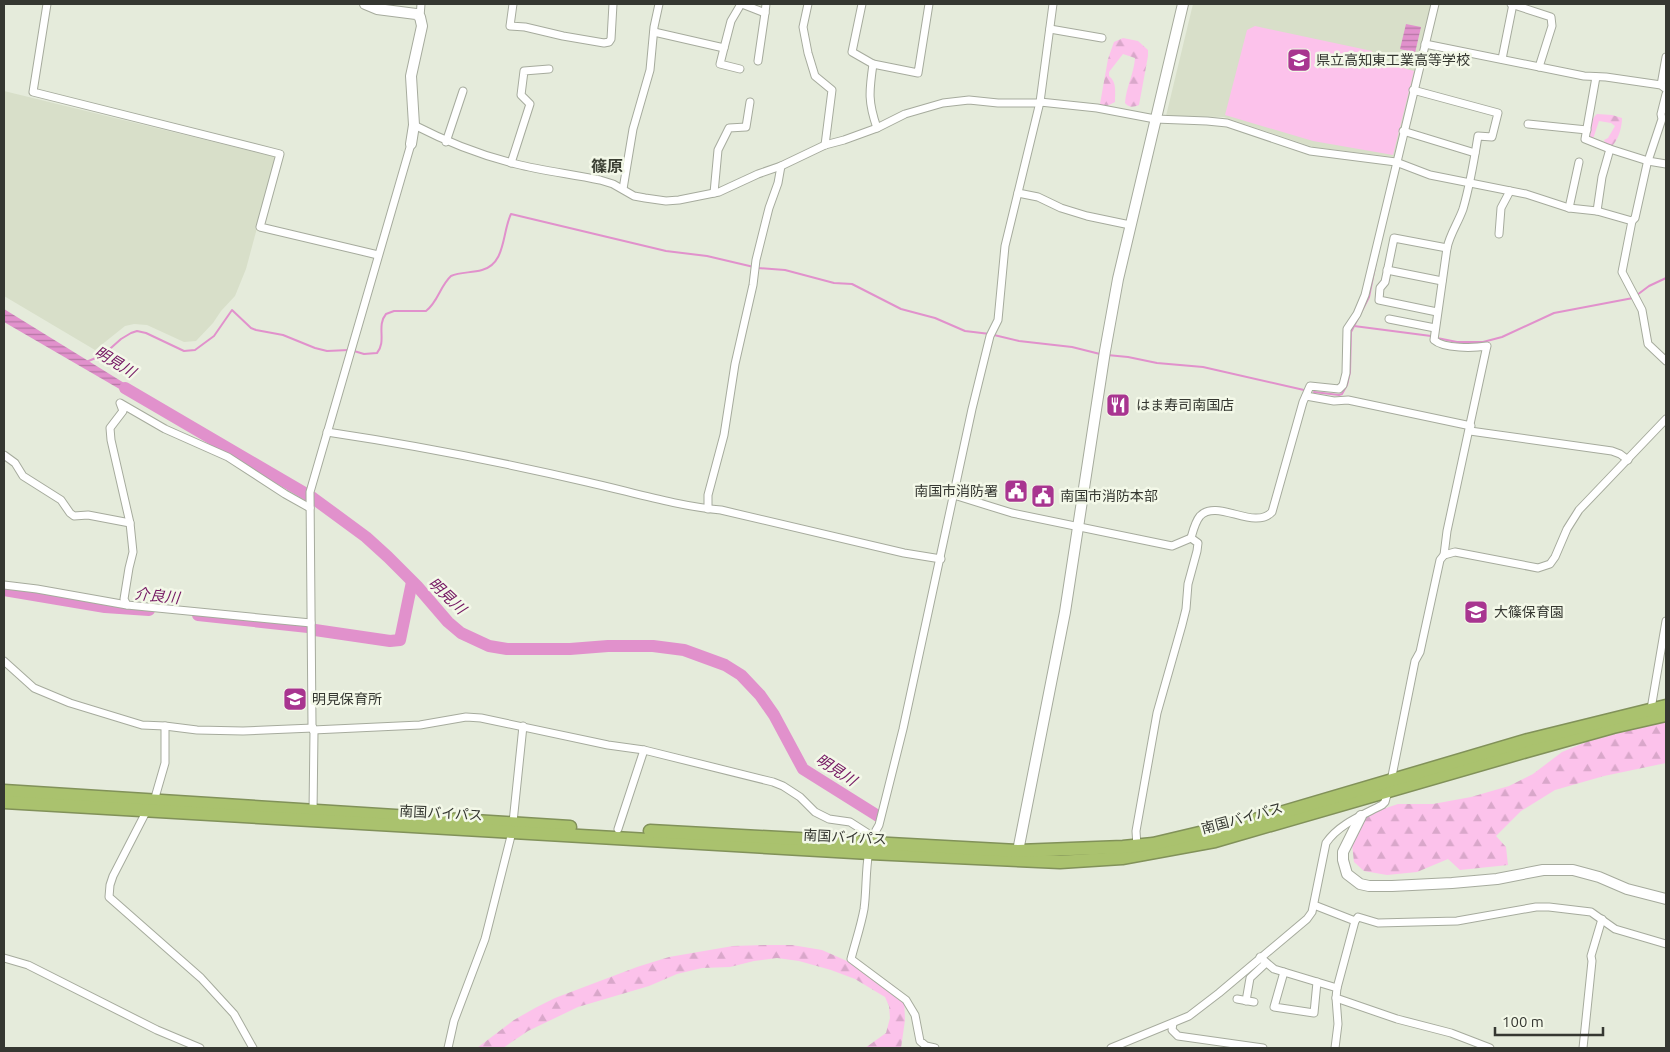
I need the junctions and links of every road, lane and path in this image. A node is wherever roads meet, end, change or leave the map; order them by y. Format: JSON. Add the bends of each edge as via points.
{"nodes":[{"id":1,"x":47,"y":4,"type":"edge"},
{"id":2,"x":364,"y":4,"type":"edge"},
{"id":3,"x":421,"y":4,"type":"edge"},
{"id":4,"x":513,"y":4,"type":"edge"},
{"id":5,"x":613,"y":4,"type":"edge"},
{"id":6,"x":659,"y":4,"type":"edge"},
{"id":7,"x":741,"y":4,"type":"edge"},
{"id":8,"x":766,"y":4,"type":"edge"},
{"id":9,"x":808,"y":4,"type":"edge"},
{"id":10,"x":862,"y":4,"type":"edge"},
{"id":11,"x":930,"y":4,"type":"edge"},
{"id":12,"x":1053,"y":4,"type":"edge"},
{"id":13,"x":1183,"y":4,"type":"edge"},
{"id":14,"x":1435,"y":4,"type":"edge"},
{"id":15,"x":1512,"y":4,"type":"edge"},
{"id":16,"x":765,"y":13,"type":"junction"},
{"id":17,"x":420,"y":17,"type":"junction"},
{"id":18,"x":1050,"y":29,"type":"junction"},
{"id":19,"x":654,"y":32,"type":"junction"},
{"id":20,"x":1102,"y":38,"type":"dead end"},
{"id":21,"x":1425,"y":44,"type":"junction"},
{"id":22,"x":724,"y":48,"type":"junction"},
{"id":23,"x":1666,"y":57,"type":"edge"},
{"id":24,"x":1502,"y":60,"type":"junction"},
{"id":25,"x":758,"y":61,"type":"dead end"},
{"id":26,"x":873,"y":64,"type":"junction"},
{"id":27,"x":1540,"y":67,"type":"junction"},
{"id":28,"x":549,"y":69,"type":"dead end"},
{"id":29,"x":740,"y":69,"type":"dead end"},
{"id":30,"x":1596,"y":77,"type":"junction"},
{"id":31,"x":1664,"y":87,"type":"edge"},
{"id":32,"x":463,"y":90,"type":"dead end"},
{"id":33,"x":1414,"y":90,"type":"junction"},
{"id":34,"x":1666,"y":94,"type":"edge"},
{"id":35,"x":750,"y":102,"type":"dead end"},
{"id":36,"x":1040,"y":102,"type":"junction"},
{"id":37,"x":1155,"y":119,"type":"junction"},
{"id":38,"x":1528,"y":124,"type":"dead end"},
{"id":39,"x":414,"y":125,"type":"junction"},
{"id":40,"x":877,"y":128,"type":"junction"},
{"id":41,"x":1587,"y":130,"type":"junction"},
{"id":42,"x":1403,"y":131,"type":"junction"},
{"id":43,"x":446,"y":142,"type":"junction"},
{"id":44,"x":411,"y":144,"type":"joint"},
{"id":45,"x":825,"y":145,"type":"junction"},
{"id":46,"x":1610,"y":149,"type":"junction"},
{"id":47,"x":1475,"y":153,"type":"junction"},
{"id":48,"x":1648,"y":161,"type":"junction"},
{"id":49,"x":1396,"y":162,"type":"junction"},
{"id":50,"x":1579,"y":162,"type":"dead end"},
{"id":51,"x":511,"y":163,"type":"junction"},
{"id":52,"x":1666,"y":164,"type":"edge"},
{"id":53,"x":781,"y":166,"type":"junction"},
{"id":54,"x":1469,"y":183,"type":"junction"},
{"id":55,"x":623,"y":189,"type":"junction"},
{"id":56,"x":1510,"y":191,"type":"junction"},
{"id":57,"x":714,"y":193,"type":"junction"},
{"id":58,"x":1018,"y":193,"type":"junction"},
{"id":59,"x":1569,"y":208,"type":"junction"},
{"id":60,"x":1597,"y":211,"type":"junction"},
{"id":61,"x":1632,"y":221,"type":"junction"},
{"id":62,"x":1130,"y":225,"type":"junction"},
{"id":63,"x":1499,"y":234,"type":"dead end"},
{"id":64,"x":1447,"y":248,"type":"junction"},
{"id":65,"x":378,"y":255,"type":"junction"},
{"id":66,"x":1387,"y":270,"type":"junction"},
{"id":67,"x":1442,"y":281,"type":"junction"},
{"id":68,"x":1437,"y":312,"type":"junction"},
{"id":69,"x":1389,"y":319,"type":"dead end"},
{"id":70,"x":1435,"y":328,"type":"junction"},
{"id":71,"x":1666,"y":361,"type":"edge"},
{"id":72,"x":1306,"y":396,"type":"junction"},
{"id":73,"x":1666,"y":419,"type":"edge"},
{"id":74,"x":1471,"y":428,"type":"junction"},
{"id":75,"x":326,"y":432,"type":"junction"},
{"id":76,"x":4,"y":455,"type":"edge"},
{"id":77,"x":1628,"y":460,"type":"junction"},
{"id":78,"x":954,"y":496,"type":"junction"},
{"id":79,"x":310,"y":505,"type":"junction"},
{"id":80,"x":708,"y":508,"type":"junction"},
{"id":81,"x":130,"y":523,"type":"junction"},
{"id":82,"x":1078,"y":526,"type":"junction"},
{"id":83,"x":1191,"y":538,"type":"junction"},
{"id":84,"x":1444,"y":555,"type":"junction"},
{"id":85,"x":941,"y":559,"type":"junction"},
{"id":86,"x":4,"y":585,"type":"edge"},
{"id":87,"x":127,"y":605,"type":"junction"},
{"id":88,"x":1666,"y":621,"type":"edge"},
{"id":89,"x":311,"y":623,"type":"junction"},
{"id":90,"x":4,"y":661,"type":"edge"},
{"id":91,"x":1666,"y":706,"type":"edge"},
{"id":92,"x":1651,"y":709,"type":"junction"},
{"id":93,"x":1666,"y":715,"type":"edge"},
{"id":94,"x":165,"y":726,"type":"junction"},
{"id":95,"x":523,"y":726,"type":"junction"},
{"id":96,"x":313,"y":729,"type":"junction"},
{"id":97,"x":644,"y":750,"type":"junction"},
{"id":98,"x":1389,"y":787,"type":"junction"},
{"id":99,"x":4,"y":791,"type":"edge"},
{"id":100,"x":4,"y":802,"type":"edge"},
{"id":101,"x":151,"y":806,"type":"junction"},
{"id":102,"x":313,"y":816,"type":"junction"},
{"id":103,"x":1361,"y":816,"type":"junction"},
{"id":104,"x":512,"y":828,"type":"junction"},
{"id":105,"x":618,"y":829,"type":"junction"},
{"id":106,"x":871,"y":844,"type":"junction"},
{"id":107,"x":1138,"y":850,"type":"junction"},
{"id":108,"x":1017,"y":856,"type":"junction"},
{"id":109,"x":1666,"y":899,"type":"edge"},
{"id":110,"x":1314,"y":905,"type":"junction"},
{"id":111,"x":1602,"y":919,"type":"junction"},
{"id":112,"x":1354,"y":921,"type":"junction"},
{"id":113,"x":1666,"y":944,"type":"edge"},
{"id":114,"x":1260,"y":957,"type":"junction"},
{"id":115,"x":4,"y":958,"type":"edge"},
{"id":116,"x":1266,"y":963,"type":"junction"},
{"id":117,"x":1284,"y":972,"type":"junction"},
{"id":118,"x":1317,"y":982,"type":"junction"},
{"id":119,"x":1337,"y":988,"type":"junction"},
{"id":120,"x":1336,"y":998,"type":"junction"},
{"id":121,"x":1237,"y":999,"type":"dead end"},
{"id":122,"x":1173,"y":1023,"type":"junction"},
{"id":123,"x":1249,"y":1047,"type":"edge"},
{"id":124,"x":200,"y":1048,"type":"edge"},
{"id":125,"x":254,"y":1048,"type":"edge"},
{"id":126,"x":448,"y":1048,"type":"edge"},
{"id":127,"x":935,"y":1048,"type":"edge"},
{"id":128,"x":1111,"y":1048,"type":"edge"},
{"id":129,"x":1263,"y":1048,"type":"edge"},
{"id":130,"x":1336,"y":1048,"type":"edge"},
{"id":131,"x":1490,"y":1048,"type":"edge"},
{"id":132,"x":1582,"y":1048,"type":"edge"}],
"edges":[{"from":1,"to":65,"type":"street","via":[[33,92],[280,154],[260,226]]},
{"from":2,"to":17,"type":"street"},
{"from":3,"to":17,"type":"street"},
{"from":4,"to":5,"type":"street","via":[[510,26],[604,43],[611,38]]},
{"from":6,"to":19,"type":"street"},
{"from":7,"to":16,"type":"street"},
{"from":7,"to":22,"type":"street","via":[[731,21]]},
{"from":8,"to":16,"type":"street"},
{"from":9,"to":45,"type":"street","via":[[803,27],[808,53],[815,76],[832,90]]},
{"from":10,"to":26,"type":"street","via":[[852,52]]},
{"from":11,"to":26,"type":"street","via":[[918,73]]},
{"from":12,"to":18,"type":"street"},
{"from":13,"to":37,"type":"street"},
{"from":14,"to":21,"type":"street"},
{"from":15,"to":24,"type":"street"},
{"from":15,"to":27,"type":"street","via":[[1550,17],[1552,26]]},
{"from":16,"to":25,"type":"street"},
{"from":17,"to":39,"type":"street","via":[[422,26],[410,84]]},
{"from":18,"to":20,"type":"street"},
{"from":18,"to":36,"type":"street"},
{"from":19,"to":22,"type":"street"},
{"from":19,"to":55,"type":"street","via":[[650,70],[633,129]]},
{"from":21,"to":24,"type":"street"},
{"from":21,"to":33,"type":"street"},
{"from":22,"to":29,"type":"street","via":[[720,64]]},
{"from":23,"to":31,"type":"street"},
{"from":24,"to":27,"type":"street"},
{"from":26,"to":40,"type":"street","via":[[869,91]]},
{"from":27,"to":30,"type":"street"},
{"from":28,"to":51,"type":"street","via":[[524,71],[521,95],[530,104]]},
{"from":30,"to":31,"type":"street"},
{"from":30,"to":41,"type":"street"},
{"from":32,"to":43,"type":"street"},
{"from":33,"to":42,"type":"street"},
{"from":33,"to":47,"type":"street","via":[[1498,113],[1492,137],[1478,136]]},
{"from":34,"to":48,"type":"street"},
{"from":35,"to":57,"type":"street","via":[[746,127],[729,128],[718,150]]},
{"from":36,"to":37,"type":"street"},
{"from":36,"to":40,"type":"street","via":[[969,100],[942,104],[905,114]]},
{"from":36,"to":58,"type":"street"},
{"from":37,"to":49,"type":"street","via":[[1227,123],[1310,151]]},
{"from":37,"to":62,"type":"street"},
{"from":38,"to":41,"type":"street"},
{"from":39,"to":43,"type":"street"},
{"from":39,"to":44,"type":"street"},
{"from":40,"to":45,"type":"street"},
{"from":41,"to":46,"type":"street","via":[[1585,139]]},
{"from":42,"to":47,"type":"street"},
{"from":42,"to":49,"type":"street"},
{"from":43,"to":51,"type":"street"},
{"from":44,"to":65,"type":"street"},
{"from":45,"to":53,"type":"street"},
{"from":46,"to":48,"type":"street"},
{"from":46,"to":60,"type":"street"},
{"from":47,"to":54,"type":"street"},
{"from":48,"to":52,"type":"street"},
{"from":48,"to":61,"type":"street"},
{"from":49,"to":54,"type":"street","via":[[1430,175]]},
{"from":49,"to":72,"type":"street","via":[[1365,295],[1347,329],[1347,368],[1343,385],[1339,389],[1310,386]]},
{"from":50,"to":59,"type":"street"},
{"from":51,"to":55,"type":"street","via":[[600,180]]},
{"from":53,"to":57,"type":"street"},
{"from":53,"to":80,"type":"street","via":[[755,267],[724,436],[708,494]]},
{"from":54,"to":56,"type":"street"},
{"from":54,"to":64,"type":"street"},
{"from":55,"to":57,"type":"street","via":[[634,196],[666,201]]},
{"from":56,"to":59,"type":"street"},
{"from":56,"to":63,"type":"street","via":[[1502,208]]},
{"from":58,"to":62,"type":"street","via":[[1038,197],[1087,216]]},
{"from":58,"to":78,"type":"street","via":[[1005,246],[998,320],[991,334]]},
{"from":59,"to":60,"type":"street"},
{"from":60,"to":61,"type":"street"},
{"from":61,"to":71,"type":"street","via":[[1622,270],[1643,314],[1648,344]]},
{"from":62,"to":82,"type":"street","via":[[1104,354]]},
{"from":64,"to":66,"type":"street","via":[[1394,238]]},
{"from":64,"to":67,"type":"street"},
{"from":65,"to":75,"type":"street"},
{"from":66,"to":67,"type":"street"},
{"from":66,"to":68,"type":"street","via":[[1379,300]]},
{"from":67,"to":68,"type":"street"},
{"from":68,"to":70,"type":"street"},
{"from":69,"to":70,"type":"street"},
{"from":70,"to":74,"type":"street","via":[[1436,342],[1449,346],[1487,346]]},
{"from":72,"to":74,"type":"street","via":[[1348,400]]},
{"from":72,"to":83,"type":"street","via":[[1272,512],[1258,519],[1219,511],[1207,512],[1196,523]]},
{"from":73,"to":77,"type":"street"},
{"from":74,"to":77,"type":"street","via":[[1612,451]]},
{"from":74,"to":84,"type":"street"},
{"from":75,"to":79,"type":"street","via":[[310,492]]},
{"from":75,"to":80,"type":"street","via":[[427,448]]},
{"from":76,"to":81,"type":"street","via":[[16,463],[24,476],[61,500],[74,516],[88,515]]},
{"from":77,"to":84,"type":"street","via":[[1579,510],[1555,557],[1546,566],[1538,568],[1455,552]]},
{"from":78,"to":82,"type":"street","via":[[1012,513]]},
{"from":78,"to":85,"type":"street"},
{"from":79,"to":81,"type":"street","via":[[285,494],[228,457],[165,429],[120,403],[123,411],[112,422],[110,434]]},
{"from":79,"to":89,"type":"street"},
{"from":80,"to":85,"type":"street"},
{"from":81,"to":87,"type":"street","via":[[133,552],[124,599]]},
{"from":82,"to":83,"type":"street","via":[[1172,546]]},
{"from":82,"to":108,"type":"street","via":[[1065,612]]},
{"from":83,"to":107,"type":"street","via":[[1198,543],[1197,551],[1188,584],[1186,609],[1157,712],[1136,831]]},
{"from":84,"to":98,"type":"street","via":[[1440,560],[1420,652],[1415,661]]},
{"from":85,"to":106,"type":"street","via":[[882,816]]},
{"from":86,"to":87,"type":"street"},
{"from":87,"to":89,"type":"street"},
{"from":88,"to":92,"type":"street"},
{"from":89,"to":96,"type":"street"},
{"from":90,"to":94,"type":"street","via":[[34,688],[70,703],[142,725]]},
{"from":91,"to":92,"type":"highway","name":"南国バイパス"},
{"from":92,"to":98,"type":"highway","name":"南国バイパス","via":[[1528,740]]},
{"from":93,"to":98,"type":"highway","name":"南国バイパス"},
{"from":94,"to":96,"type":"street","via":[[243,731]]},
{"from":94,"to":101,"type":"street","via":[[165,763]]},
{"from":95,"to":96,"type":"street","via":[[466,717],[420,725]]},
{"from":95,"to":97,"type":"street"},
{"from":95,"to":104,"type":"street"},
{"from":96,"to":102,"type":"street"},
{"from":97,"to":105,"type":"street"},
{"from":97,"to":106,"type":"street","via":[[773,782],[800,797],[815,812],[829,819],[850,822]]},
{"from":98,"to":103,"type":"street","via":[[1382,805]]},
{"from":98,"to":107,"type":"highway","name":"南国バイパス"},
{"from":99,"to":101,"type":"highway","name":"南国バイパス"},
{"from":100,"to":101,"type":"highway","name":"南国バイパス"},
{"from":101,"to":102,"type":"highway","name":"南国バイパス"},
{"from":101,"to":125,"type":"street","via":[[113,876],[109,896],[201,978],[234,1014]]},
{"from":102,"to":104,"type":"highway","name":"南国バイパス"},
{"from":103,"to":109,"type":"street","via":[[1342,860],[1347,874],[1360,884],[1452,883],[1543,870],[1565,870],[1585,872],[1627,889]]},
{"from":103,"to":110,"type":"street","via":[[1342,826],[1326,844]]},
{"from":104,"to":105,"type":"highway","name":"南国バイパス"},
{"from":104,"to":106,"type":"highway","name":"南国バイパス"},
{"from":104,"to":126,"type":"street","via":[[484,939],[454,1021]]},
{"from":105,"to":106,"type":"highway","name":"南国バイパス"},
{"from":106,"to":108,"type":"highway","name":"南国バイパス"},
{"from":106,"to":127,"type":"street","via":[[864,909],[851,959],[906,1000],[915,1015],[920,1041]]},
{"from":107,"to":108,"type":"highway","name":"南国バイパス","via":[[1060,862]]},
{"from":110,"to":112,"type":"street"},
{"from":110,"to":114,"type":"street","via":[[1308,919]]},
{"from":111,"to":112,"type":"street","via":[[1591,912],[1549,906],[1457,920],[1378,924],[1358,917]]},
{"from":111,"to":113,"type":"street","via":[[1615,929]]},
{"from":111,"to":132,"type":"street","via":[[1591,956]]},
{"from":112,"to":119,"type":"street"},
{"from":114,"to":116,"type":"street"},
{"from":114,"to":122,"type":"street","via":[[1189,1016]]},
{"from":115,"to":124,"type":"street","via":[[28,965]]},
{"from":116,"to":117,"type":"street"},
{"from":116,"to":121,"type":"street","via":[[1250,978],[1250,1002]]},
{"from":117,"to":118,"type":"street"},
{"from":117,"to":118,"type":"street","via":[[1274,1007],[1314,1013]]},
{"from":118,"to":119,"type":"street"},
{"from":119,"to":120,"type":"street"},
{"from":120,"to":130,"type":"street"},
{"from":120,"to":131,"type":"street","via":[[1451,1032]]},
{"from":122,"to":123,"type":"street","via":[[1172,1030],[1178,1036]]},
{"from":122,"to":128,"type":"street"},
{"from":123,"to":129,"type":"street"}]}
